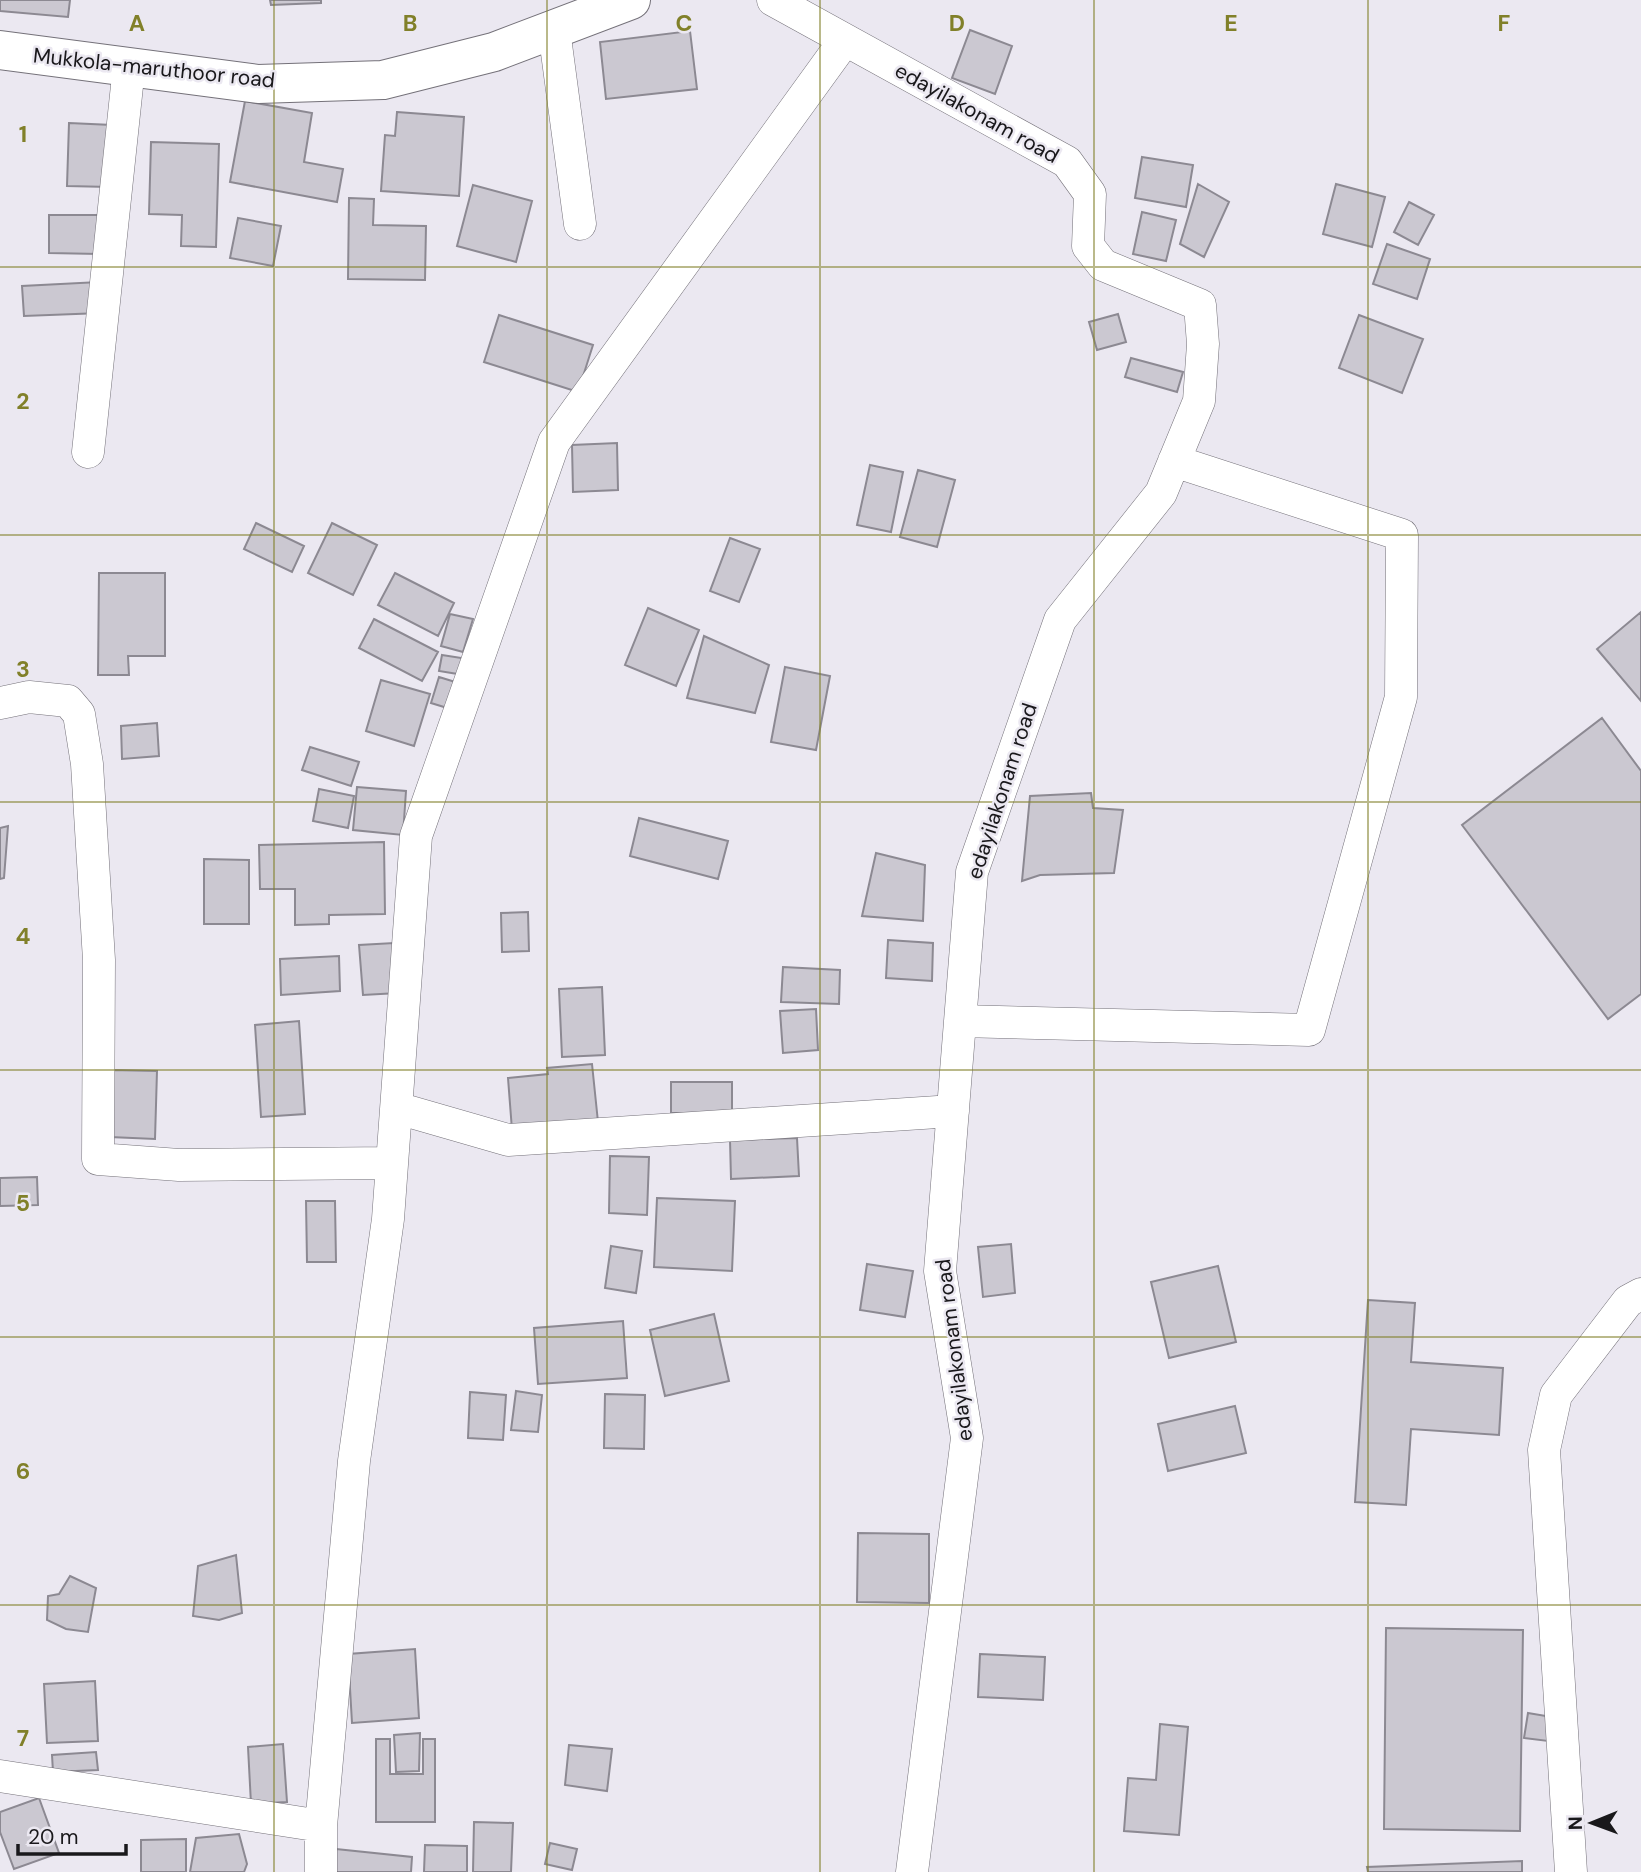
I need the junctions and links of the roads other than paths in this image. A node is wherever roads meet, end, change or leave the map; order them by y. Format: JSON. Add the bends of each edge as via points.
{"nodes":[{"id":1,"x":631,"y":0,"type":"edge"},
{"id":2,"x":773,"y":0,"type":"edge"},
{"id":3,"x":554,"y":30,"type":"junction"},
{"id":4,"x":845,"y":40,"type":"junction"},
{"id":5,"x":0,"y":50,"type":"edge"},
{"id":6,"x":129,"y":67,"type":"junction"},
{"id":7,"x":580,"y":224,"type":"dead end"},
{"id":8,"x":88,"y":452,"type":"dead end"},
{"id":9,"x":1174,"y":461,"type":"junction"},
{"id":10,"x":0,"y":703,"type":"edge"},
{"id":11,"x":960,"y":1021,"type":"junction"},
{"id":12,"x":397,"y":1108,"type":"junction"},
{"id":13,"x":953,"y":1111,"type":"junction"},
{"id":14,"x":392,"y":1163,"type":"junction"},
{"id":15,"x":1641,"y":1294,"type":"edge"},
{"id":16,"x":0,"y":1776,"type":"edge"},
{"id":17,"x":321,"y":1826,"type":"junction"},
{"id":18,"x":321,"y":1872,"type":"edge"},
{"id":19,"x":912,"y":1872,"type":"edge"},
{"id":20,"x":1571,"y":1872,"type":"edge"}],
"edges":[{"from":1,"to":3,"type":"street","name":"Mukkola-maruthoor road"},
{"from":2,"to":4,"type":"street","name":"edayilakonam road"},
{"from":3,"to":6,"type":"street","name":"Mukkola-maruthoor road","via":[[494,52],[383,80],[258,83]]},
{"from":3,"to":7,"type":"street"},
{"from":4,"to":9,"type":"street","name":"edayilakonam road","via":[[1067,162],[1090,194],[1088,246],[1103,265],[1200,305],[1199,401]]},
{"from":4,"to":12,"type":"street","via":[[554,442],[416,836]]},
{"from":5,"to":6,"type":"street","name":"Mukkola-maruthoor road"},
{"from":6,"to":8,"type":"street"},
{"from":9,"to":11,"type":"street","name":"edayilakonam road","via":[[1161,493],[1060,620],[972,872]]},
{"from":9,"to":11,"type":"street","via":[[1402,535],[1401,697],[1309,1030]]},
{"from":10,"to":14,"type":"street","via":[[29,697],[68,701],[79,714],[87,764],[99,960],[98,1159],[179,1165]]},
{"from":11,"to":13,"type":"street","name":"edayilakonam road"},
{"from":12,"to":13,"type":"street","via":[[508,1140]]},
{"from":12,"to":14,"type":"street"},
{"from":13,"to":19,"type":"street","name":"edayilakonam road","via":[[940,1271],[967,1438]]},
{"from":14,"to":17,"type":"street","via":[[354,1461]]},
{"from":15,"to":20,"type":"street","via":[[1628,1301],[1556,1395],[1544,1450]]},
{"from":16,"to":17,"type":"street"},
{"from":17,"to":18,"type":"street"}]}
